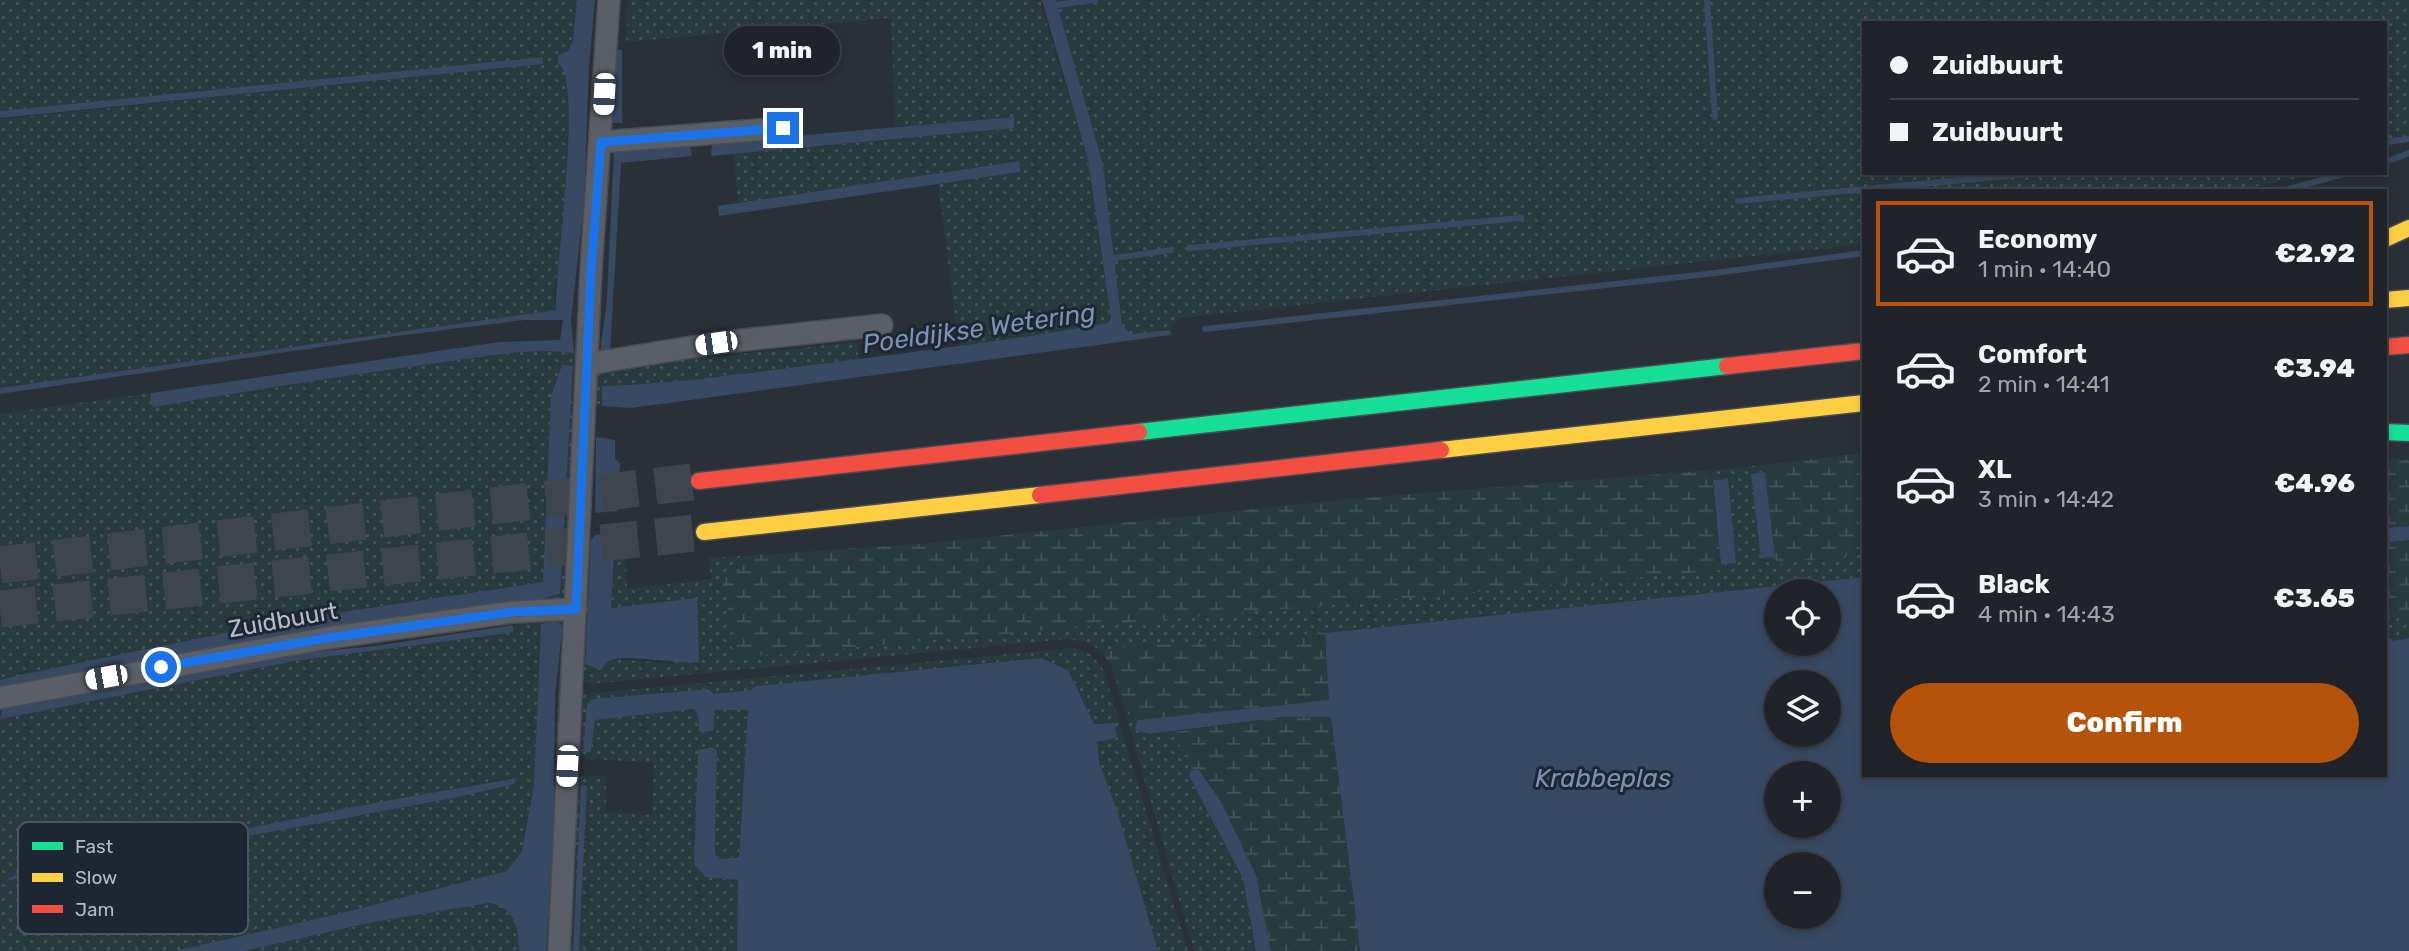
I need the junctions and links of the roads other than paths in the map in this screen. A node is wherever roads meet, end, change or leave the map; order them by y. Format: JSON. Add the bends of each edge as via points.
{"nodes":[{"id":1,"x":609,"y":0,"type":"edge"},
{"id":2,"x":783,"y":128,"type":"dead end"},
{"id":3,"x":601,"y":142,"type":"junction"},
{"id":4,"x":2409,"y":228,"type":"edge"},
{"id":5,"x":2387,"y":238,"type":"edge"},
{"id":6,"x":2409,"y":298,"type":"edge"},
{"id":7,"x":2387,"y":300,"type":"edge"},
{"id":8,"x":882,"y":325,"type":"dead end"},
{"id":9,"x":2409,"y":345,"type":"edge"},
{"id":10,"x":2387,"y":347,"type":"edge"},
{"id":11,"x":1862,"y":349,"type":"edge"},
{"id":12,"x":589,"y":363,"type":"junction"},
{"id":13,"x":1862,"y":403,"type":"edge"},
{"id":14,"x":2387,"y":432,"type":"edge"},
{"id":15,"x":2409,"y":433,"type":"edge"},
{"id":16,"x":699,"y":481,"type":"tunnel mouth"},
{"id":17,"x":704,"y":532,"type":"tunnel mouth"},
{"id":18,"x":576,"y":609,"type":"junction"},
{"id":19,"x":0,"y":698,"type":"edge"},
{"id":20,"x":559,"y":951,"type":"edge"}],
"edges":[{"from":1,"to":3,"type":"street"},
{"from":2,"to":3,"type":"street"},
{"from":3,"to":12,"type":"street"},
{"from":4,"to":5,"type":"highway"},
{"from":6,"to":7,"type":"highway"},
{"from":8,"to":12,"type":"street"},
{"from":9,"to":10,"type":"highway"},
{"from":11,"to":16,"type":"highway"},
{"from":12,"to":18,"type":"street"},
{"from":13,"to":17,"type":"highway"},
{"from":14,"to":15,"type":"highway"},
{"from":18,"to":19,"type":"street","name":"Zuidbuurt","via":[[512,612],[327,638]]},
{"from":18,"to":20,"type":"street"}]}
